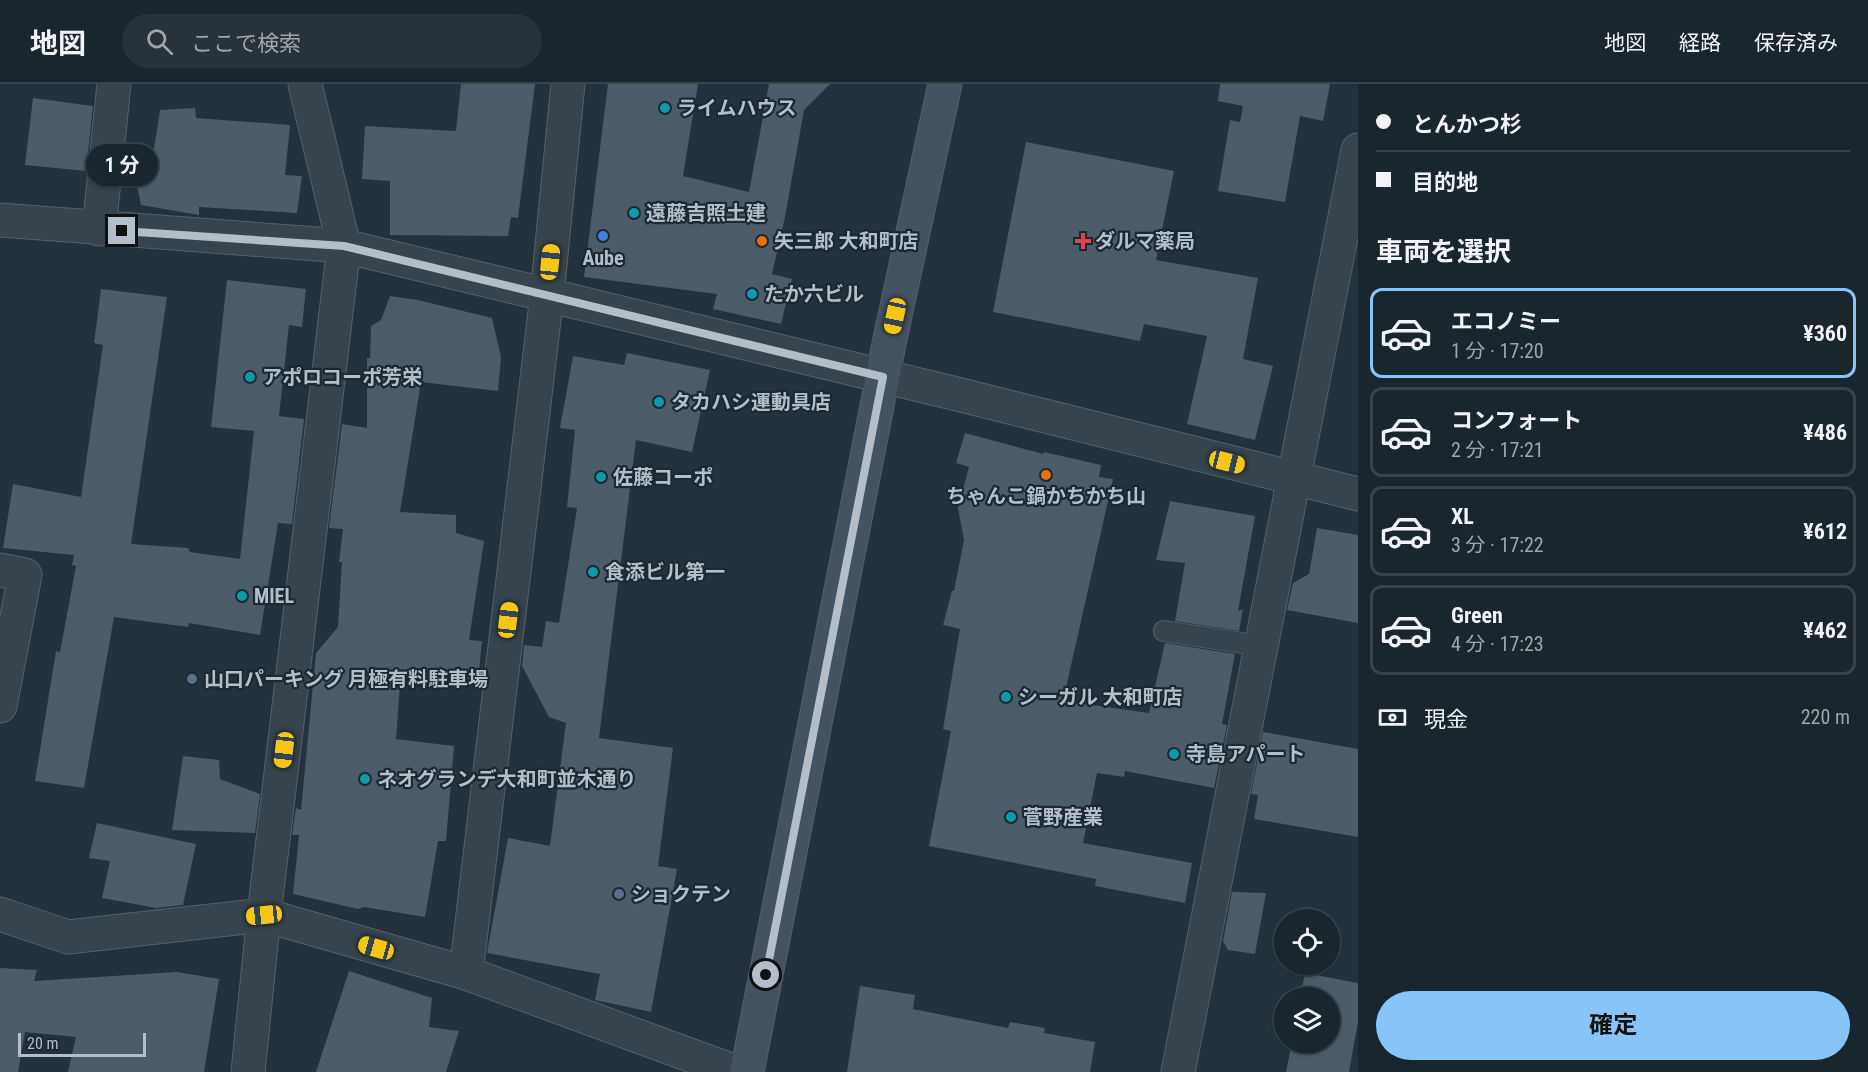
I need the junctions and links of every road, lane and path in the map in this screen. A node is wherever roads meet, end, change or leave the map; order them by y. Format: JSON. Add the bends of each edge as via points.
{"nodes":[{"id":1,"x":114,"y":84,"type":"edge"},
{"id":2,"x":305,"y":84,"type":"edge"},
{"id":3,"x":567,"y":84,"type":"edge"},
{"id":4,"x":945,"y":84,"type":"edge"},
{"id":5,"x":1358,"y":150,"type":"edge"},
{"id":6,"x":0,"y":220,"type":"edge"},
{"id":7,"x":99,"y":229,"type":"junction"},
{"id":8,"x":344,"y":246,"type":"junction"},
{"id":9,"x":547,"y":295,"type":"junction"},
{"id":10,"x":883,"y":377,"type":"junction"},
{"id":11,"x":1294,"y":479,"type":"junction"},
{"id":12,"x":1358,"y":494,"type":"edge"},
{"id":13,"x":0,"y":570,"type":"edge"},
{"id":14,"x":1164,"y":631,"type":"dead end"},
{"id":15,"x":1261,"y":646,"type":"junction"},
{"id":16,"x":0,"y":706,"type":"edge"},
{"id":17,"x":0,"y":914,"type":"edge"},
{"id":18,"x":264,"y":915,"type":"junction"},
{"id":19,"x":466,"y":974,"type":"junction"},
{"id":20,"x":248,"y":1072,"type":"edge"},
{"id":21,"x":736,"y":1072,"type":"edge"},
{"id":22,"x":747,"y":1072,"type":"edge"},
{"id":23,"x":1179,"y":1072,"type":"edge"}],
"edges":[{"from":1,"to":7,"type":"street"},
{"from":2,"to":8,"type":"street"},
{"from":3,"to":9,"type":"street"},
{"from":4,"to":10,"type":"street"},
{"from":5,"to":11,"type":"street"},
{"from":6,"to":7,"type":"street"},
{"from":7,"to":8,"type":"street"},
{"from":8,"to":9,"type":"street"},
{"from":8,"to":18,"type":"street"},
{"from":9,"to":10,"type":"street"},
{"from":9,"to":19,"type":"street"},
{"from":10,"to":11,"type":"street"},
{"from":10,"to":22,"type":"street"},
{"from":11,"to":12,"type":"street"},
{"from":11,"to":15,"type":"street"},
{"from":13,"to":16,"type":"street","via":[[25,574]]},
{"from":14,"to":15,"type":"lane"},
{"from":15,"to":23,"type":"street"},
{"from":17,"to":18,"type":"street","via":[[68,937]]},
{"from":18,"to":19,"type":"street"},
{"from":18,"to":20,"type":"street"},
{"from":19,"to":21,"type":"street"}]}
